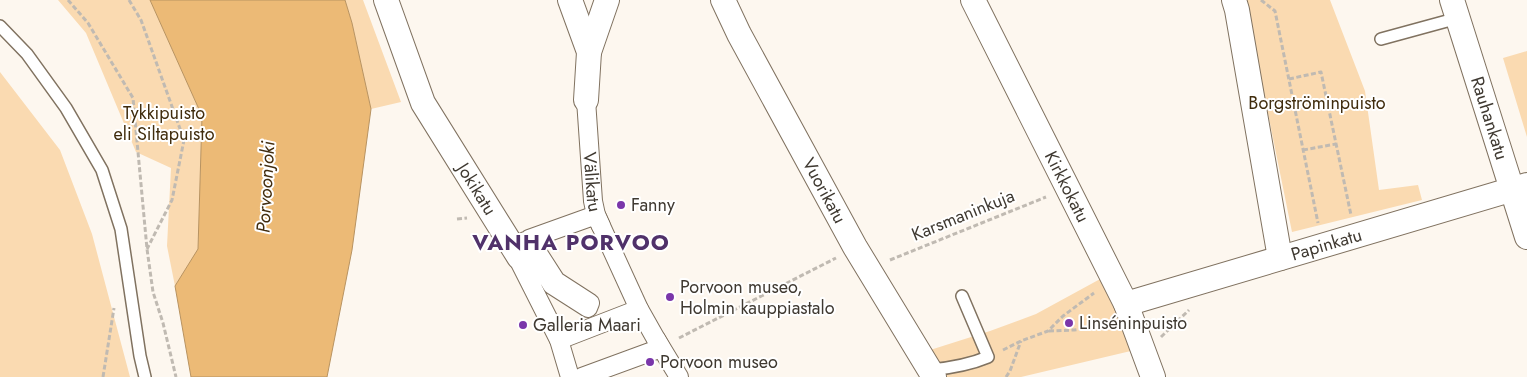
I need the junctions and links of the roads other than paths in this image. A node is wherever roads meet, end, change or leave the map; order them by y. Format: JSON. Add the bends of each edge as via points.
{"nodes":[{"id":1,"x":386,"y":0,"type":"edge"},
{"id":2,"x":570,"y":0,"type":"edge"},
{"id":3,"x":607,"y":0,"type":"edge"},
{"id":4,"x":723,"y":0,"type":"edge"},
{"id":5,"x":973,"y":0,"type":"edge"},
{"id":6,"x":1234,"y":0,"type":"edge"},
{"id":7,"x":1455,"y":9,"type":"edge"},
{"id":8,"x":0,"y":26,"type":"edge"},
{"id":9,"x":1381,"y":39,"type":"dead end"},
{"id":10,"x":589,"y":52,"type":"junction"},
{"id":11,"x":586,"y":100,"type":"joint"},
{"id":12,"x":1519,"y":187,"type":"edge"},
{"id":13,"x":596,"y":215,"type":"junction"},
{"id":14,"x":1527,"y":237,"type":"edge"},
{"id":15,"x":513,"y":248,"type":"junction"},
{"id":16,"x":1280,"y":258,"type":"junction"},
{"id":17,"x":962,"y":296,"type":"dead end"},
{"id":18,"x":639,"y":310,"type":"junction"},
{"id":19,"x":1129,"y":313,"type":"junction"},
{"id":20,"x":559,"y":340,"type":"junction"},
{"id":21,"x":661,"y":348,"type":"junction"},
{"id":22,"x":932,"y":374,"type":"edge"},
{"id":23,"x":145,"y":377,"type":"edge"},
{"id":24,"x":570,"y":377,"type":"edge"},
{"id":25,"x":582,"y":377,"type":"edge"},
{"id":26,"x":679,"y":377,"type":"edge"},
{"id":27,"x":1154,"y":377,"type":"edge"}],
"edges":[{"from":1,"to":15,"type":"street","name":"Jokikatu","via":[[423,103]]},
{"from":2,"to":10,"type":"street","name":"Välikatu"},
{"from":3,"to":10,"type":"street"},
{"from":4,"to":22,"type":"street","name":"Vuorikatu","via":[[855,247]]},
{"from":5,"to":19,"type":"street","name":"Kirkkokatu"},
{"from":6,"to":16,"type":"street"},
{"from":7,"to":9,"type":"lane"},
{"from":7,"to":12,"type":"street","name":"Rauhankatu"},
{"from":8,"to":23,"type":"lane","via":[[27,54],[66,108],[102,170],[121,229]]},
{"from":10,"to":11,"type":"street","name":"Välikatu"},
{"from":11,"to":13,"type":"street","name":"Välikatu"},
{"from":12,"to":14,"type":"street","name":"Rauhankatu"},
{"from":12,"to":16,"type":"street","name":"Papinkatu"},
{"from":13,"to":15,"type":"street","via":[[529,239],[556,281],[590,303],[588,308],[552,285],[525,241]]},
{"from":13,"to":18,"type":"street","name":"Välikatu"},
{"from":15,"to":20,"type":"street"},
{"from":16,"to":19,"type":"street","name":"Papinkatu"},
{"from":17,"to":22,"type":"lane","via":[[988,357]]},
{"from":18,"to":20,"type":"street"},
{"from":18,"to":21,"type":"street","name":"Välikatu"},
{"from":19,"to":27,"type":"street","name":"Kirkkokatu"},
{"from":20,"to":24,"type":"street"},
{"from":21,"to":25,"type":"street"},
{"from":21,"to":26,"type":"street"}]}
